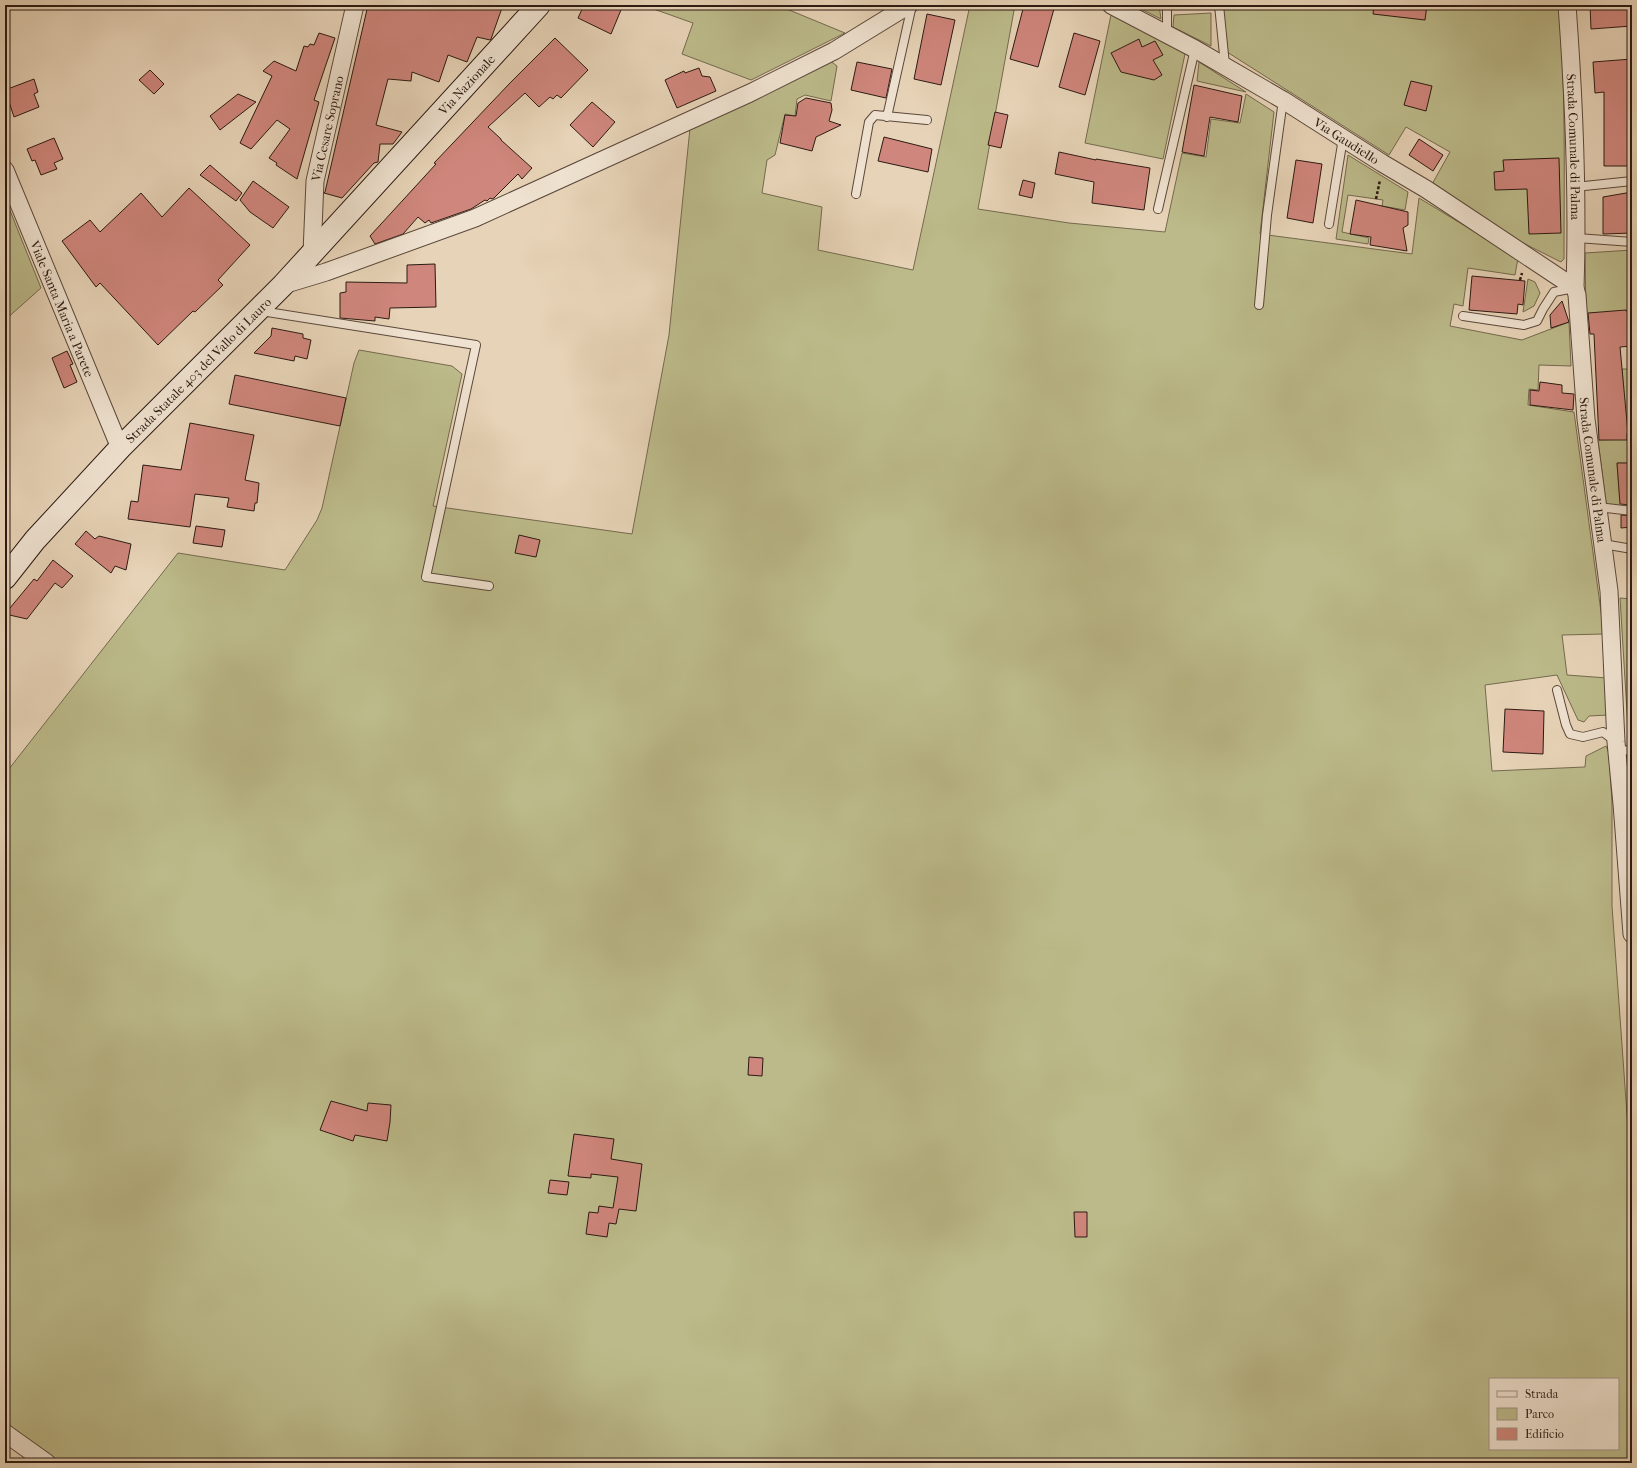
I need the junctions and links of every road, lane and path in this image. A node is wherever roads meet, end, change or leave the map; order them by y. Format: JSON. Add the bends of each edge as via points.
{"nodes":[{"id":1,"x":539,"y":5,"type":"edge"},
{"id":2,"x":909,"y":5,"type":"edge"},
{"id":3,"x":912,"y":5,"type":"edge"},
{"id":4,"x":1111,"y":5,"type":"edge"},
{"id":5,"x":1167,"y":5,"type":"edge"},
{"id":6,"x":1219,"y":5,"type":"edge"},
{"id":7,"x":1567,"y":5,"type":"edge"},
{"id":8,"x":350,"y":6,"type":"edge"},
{"id":9,"x":1167,"y":33,"type":"junction"},
{"id":10,"x":1196,"y":49,"type":"junction"},
{"id":11,"x":1225,"y":65,"type":"junction"},
{"id":12,"x":1284,"y":100,"type":"junction"},
{"id":13,"x":887,"y":117,"type":"junction"},
{"id":14,"x":927,"y":120,"type":"dead end"},
{"id":15,"x":1342,"y":138,"type":"junction"},
{"id":16,"x":395,"y":164,"type":"joint"},
{"id":17,"x":5,"y":170,"type":"edge"},
{"id":18,"x":1632,"y":181,"type":"edge"},
{"id":19,"x":1575,"y":188,"type":"junction"},
{"id":20,"x":856,"y":194,"type":"dead end"},
{"id":21,"x":1158,"y":210,"type":"dead end"},
{"id":22,"x":1329,"y":224,"type":"dead end"},
{"id":23,"x":1577,"y":238,"type":"junction"},
{"id":24,"x":1632,"y":242,"type":"edge"},
{"id":25,"x":312,"y":253,"type":"junction"},
{"id":26,"x":283,"y":285,"type":"junction"},
{"id":27,"x":1575,"y":288,"type":"junction"},
{"id":28,"x":1259,"y":305,"type":"dead end"},
{"id":29,"x":258,"y":310,"type":"junction"},
{"id":30,"x":1463,"y":316,"type":"dead end"},
{"id":31,"x":120,"y":448,"type":"junction"},
{"id":32,"x":1598,"y":508,"type":"junction"},
{"id":33,"x":1632,"y":511,"type":"edge"},
{"id":34,"x":1603,"y":544,"type":"junction"},
{"id":35,"x":1632,"y":549,"type":"edge"},
{"id":36,"x":5,"y":578,"type":"edge"},
{"id":37,"x":489,"y":586,"type":"dead end"},
{"id":38,"x":1557,"y":690,"type":"dead end"},
{"id":39,"x":1622,"y":748,"type":"edge"},
{"id":40,"x":1632,"y":934,"type":"edge"},
{"id":41,"x":5,"y":1433,"type":"edge"},
{"id":42,"x":48,"y":1463,"type":"edge"}],
"edges":[{"from":1,"to":16,"type":"main road","name":"Via Nazionale"},
{"from":2,"to":26,"type":"street","via":[[839,49],[688,122],[482,214],[326,272]]},
{"from":3,"to":13,"type":"lane"},
{"from":4,"to":9,"type":"street","name":"Via Gaudiello"},
{"from":5,"to":9,"type":"lane"},
{"from":6,"to":11,"type":"lane"},
{"from":7,"to":19,"type":"street","name":"Strada Comunale di Palma","via":[[1572,63]]},
{"from":8,"to":25,"type":"street","name":"Via Cesare Soprano","via":[[315,181]]},
{"from":9,"to":10,"type":"street","name":"Via Gaudiello"},
{"from":10,"to":11,"type":"street","name":"Via Gaudiello"},
{"from":10,"to":21,"type":"lane"},
{"from":11,"to":12,"type":"street","name":"Via Gaudiello"},
{"from":12,"to":15,"type":"street","name":"Via Gaudiello"},
{"from":12,"to":28,"type":"lane","via":[[1267,215]]},
{"from":13,"to":14,"type":"lane"},
{"from":13,"to":20,"type":"lane","via":[[875,115],[869,122]]},
{"from":15,"to":22,"type":"lane"},
{"from":15,"to":27,"type":"street","name":"Via Gaudiello","via":[[1426,189]]},
{"from":16,"to":25,"type":"main road","name":"Strada Statale 403 del Vallo di Lauro"},
{"from":17,"to":31,"type":"street","name":"Viale Santa Maria a Parete"},
{"from":18,"to":19,"type":"lane"},
{"from":19,"to":23,"type":"street","name":"Strada Comunale di Palma"},
{"from":23,"to":24,"type":"lane"},
{"from":23,"to":27,"type":"street","name":"Strada Comunale di Palma"},
{"from":25,"to":26,"type":"main road","name":"Strada Statale 403 del Vallo di Lauro"},
{"from":26,"to":29,"type":"main road","name":"Strada Statale 403 del Vallo di Lauro"},
{"from":27,"to":30,"type":"lane","via":[[1554,292],[1537,321],[1524,325]]},
{"from":27,"to":32,"type":"street","name":"Strada Comunale di Palma","via":[[1586,419]]},
{"from":29,"to":31,"type":"main road","name":"Strada Statale 403 del Vallo di Lauro"},
{"from":29,"to":37,"type":"lane","via":[[476,345],[426,577]]},
{"from":31,"to":36,"type":"main road","name":"Strada Statale 403 del Vallo di Lauro"},
{"from":32,"to":33,"type":"lane"},
{"from":32,"to":34,"type":"street","name":"Strada Comunale di Palma"},
{"from":34,"to":35,"type":"lane"},
{"from":34,"to":39,"type":"street","name":"Strada Comunale di Palma"},
{"from":38,"to":39,"type":"lane","via":[[1570,734],[1583,737],[1603,732]]},
{"from":39,"to":40,"type":"street","name":"Strada Comunale di Palma","via":[[1622,804]]},
{"from":41,"to":42,"type":"street"}]}
